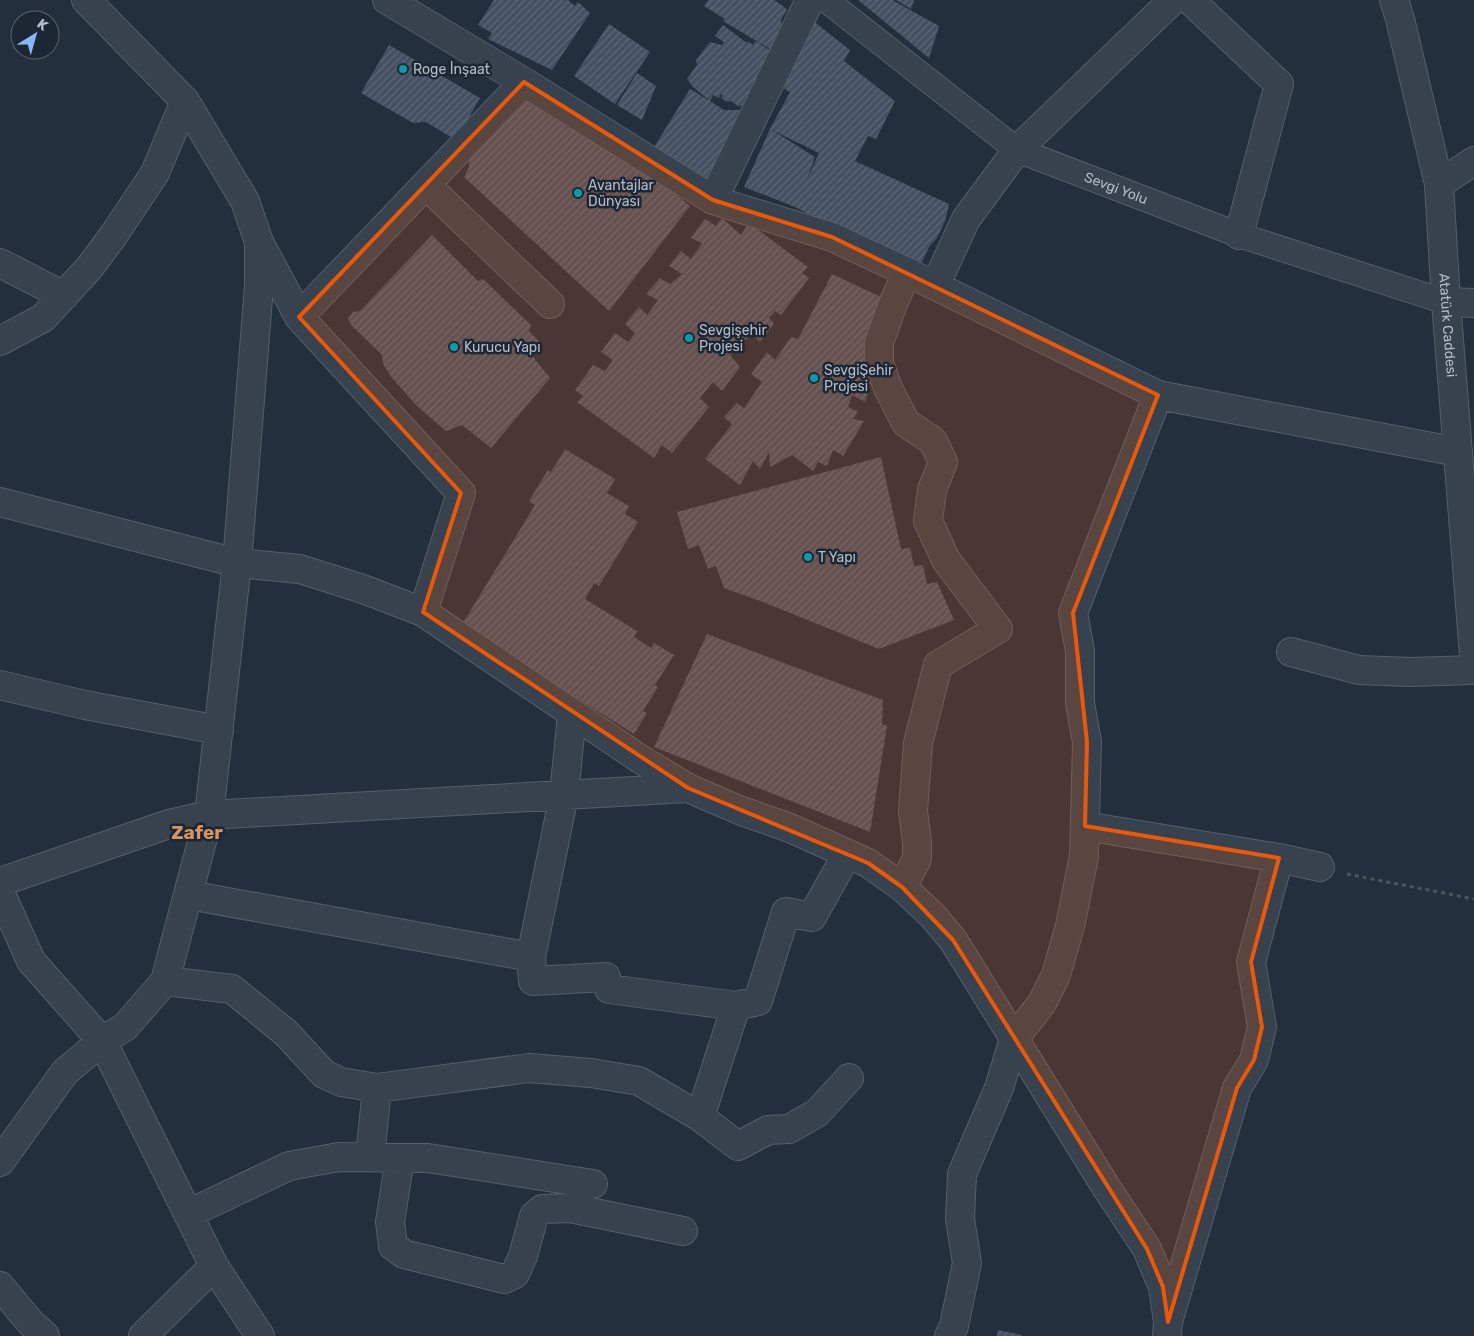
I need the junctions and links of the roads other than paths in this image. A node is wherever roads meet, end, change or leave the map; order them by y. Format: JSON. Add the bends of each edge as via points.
{"nodes":[{"id":1,"x":86,"y":0,"type":"edge"},
{"id":2,"x":387,"y":0,"type":"edge"},
{"id":3,"x":810,"y":0,"type":"edge"},
{"id":4,"x":826,"y":0,"type":"edge"},
{"id":5,"x":1173,"y":0,"type":"edge"},
{"id":6,"x":1190,"y":0,"type":"edge"},
{"id":7,"x":1394,"y":0,"type":"edge"},
{"id":8,"x":524,"y":82,"type":"junction"},
{"id":9,"x":185,"y":101,"type":"junction"},
{"id":10,"x":1017,"y":150,"type":"junction"},
{"id":11,"x":1474,"y":161,"type":"edge"},
{"id":12,"x":1439,"y":184,"type":"junction"},
{"id":13,"x":426,"y":185,"type":"junction"},
{"id":14,"x":713,"y":200,"type":"junction"},
{"id":15,"x":1240,"y":235,"type":"junction"},
{"id":16,"x":259,"y":242,"type":"junction"},
{"id":17,"x":0,"y":263,"type":"edge"},
{"id":18,"x":907,"y":272,"type":"junction"},
{"id":19,"x":935,"y":286,"type":"junction"},
{"id":20,"x":64,"y":296,"type":"junction"},
{"id":21,"x":1446,"y":302,"type":"junction"},
{"id":22,"x":1474,"y":303,"type":"edge"},
{"id":23,"x":550,"y":304,"type":"dead end"},
{"id":24,"x":299,"y":316,"type":"junction"},
{"id":25,"x":0,"y":341,"type":"edge"},
{"id":26,"x":1158,"y":394,"type":"junction"},
{"id":27,"x":1458,"y":452,"type":"junction"},
{"id":28,"x":0,"y":502,"type":"edge"},
{"id":29,"x":1469,"y":531,"type":"edge"},
{"id":30,"x":237,"y":563,"type":"junction"},
{"id":31,"x":423,"y":612,"type":"junction"},
{"id":32,"x":1291,"y":652,"type":"dead end"},
{"id":33,"x":1474,"y":655,"type":"edge"},
{"id":34,"x":1474,"y":670,"type":"edge"},
{"id":35,"x":0,"y":685,"type":"edge"},
{"id":36,"x":572,"y":714,"type":"junction"},
{"id":37,"x":219,"y":730,"type":"junction"},
{"id":38,"x":688,"y":788,"type":"junction"},
{"id":39,"x":564,"y":795,"type":"junction"},
{"id":40,"x":209,"y":815,"type":"junction"},
{"id":41,"x":1085,"y":826,"type":"junction"},
{"id":42,"x":847,"y":854,"type":"junction"},
{"id":43,"x":1278,"y":858,"type":"junction"},
{"id":44,"x":1320,"y":867,"type":"road end"},
{"id":45,"x":0,"y":882,"type":"edge"},
{"id":46,"x":902,"y":887,"type":"junction"},
{"id":47,"x":0,"y":892,"type":"edge"},
{"id":48,"x":189,"y":894,"type":"junction"},
{"id":49,"x":531,"y":957,"type":"junction"},
{"id":50,"x":165,"y":981,"type":"junction"},
{"id":51,"x":736,"y":1006,"type":"junction"},
{"id":52,"x":1014,"y":1039,"type":"junction"},
{"id":53,"x":102,"y":1041,"type":"junction"},
{"id":54,"x":849,"y":1078,"type":"dead end"},
{"id":55,"x":377,"y":1088,"type":"junction"},
{"id":56,"x":700,"y":1117,"type":"junction"},
{"id":57,"x":370,"y":1157,"type":"junction"},
{"id":58,"x":400,"y":1158,"type":"junction"},
{"id":59,"x":0,"y":1162,"type":"edge"},
{"id":60,"x":593,"y":1184,"type":"dead end"},
{"id":61,"x":188,"y":1214,"type":"junction"},
{"id":62,"x":683,"y":1231,"type":"dead end"},
{"id":63,"x":214,"y":1266,"type":"junction"},
{"id":64,"x":0,"y":1286,"type":"edge"},
{"id":65,"x":1168,"y":1329,"type":"edge"},
{"id":66,"x":45,"y":1336,"type":"edge"},
{"id":67,"x":143,"y":1336,"type":"edge"},
{"id":68,"x":260,"y":1336,"type":"edge"},
{"id":69,"x":949,"y":1336,"type":"edge"}],
"edges":[{"from":1,"to":9,"type":"street"},
{"from":2,"to":8,"type":"street"},
{"from":3,"to":14,"type":"street"},
{"from":4,"to":10,"type":"street","name":"Sevgi Yolu"},
{"from":5,"to":10,"type":"street"},
{"from":6,"to":15,"type":"street","via":[[1279,84]]},
{"from":7,"to":12,"type":"street","name":"Atatürk Caddesi"},
{"from":8,"to":13,"type":"street"},
{"from":8,"to":14,"type":"street"},
{"from":9,"to":16,"type":"street","via":[[246,201]]},
{"from":9,"to":20,"type":"street","via":[[155,173],[113,236]]},
{"from":10,"to":15,"type":"street","name":"Sevgi Yolu"},
{"from":10,"to":19,"type":"street","via":[[966,219]]},
{"from":11,"to":12,"type":"street"},
{"from":12,"to":21,"type":"street","name":"Atatürk Caddesi"},
{"from":13,"to":23,"type":"street"},
{"from":13,"to":24,"type":"street"},
{"from":14,"to":18,"type":"street","via":[[832,237]]},
{"from":15,"to":21,"type":"street","name":"Sevgi Yolu"},
{"from":16,"to":24,"type":"street"},
{"from":16,"to":30,"type":"street","via":[[259,286]]},
{"from":17,"to":20,"type":"street"},
{"from":18,"to":19,"type":"street"},
{"from":18,"to":46,"type":"street","via":[[879,343],[879,363],[906,423],[932,442],[943,462],[932,490],[928,521],[946,560],[998,629],[938,665],[918,743],[912,811],[917,859]]},
{"from":19,"to":26,"type":"street"},
{"from":20,"to":25,"type":"street","via":[[43,318]]},
{"from":21,"to":22,"type":"street"},
{"from":21,"to":27,"type":"street","name":"Atatürk Caddesi"},
{"from":24,"to":31,"type":"street","via":[[461,493]]},
{"from":26,"to":27,"type":"street"},
{"from":26,"to":41,"type":"street","via":[[1073,613],[1080,651],[1080,703],[1087,742]]},
{"from":27,"to":29,"type":"street","name":"Atatürk Caddesi"},
{"from":28,"to":30,"type":"street"},
{"from":29,"to":33,"type":"street","name":"Atatürk Caddesi"},
{"from":30,"to":31,"type":"street","via":[[300,569]]},
{"from":30,"to":37,"type":"street"},
{"from":31,"to":36,"type":"street"},
{"from":32,"to":34,"type":"street","via":[[1359,670]]},
{"from":35,"to":37,"type":"street"},
{"from":36,"to":38,"type":"street"},
{"from":36,"to":39,"type":"street"},
{"from":37,"to":40,"type":"street"},
{"from":38,"to":39,"type":"street"},
{"from":38,"to":42,"type":"street"},
{"from":39,"to":40,"type":"street"},
{"from":39,"to":49,"type":"street"},
{"from":40,"to":45,"type":"street","via":[[169,824]]},
{"from":40,"to":48,"type":"street"},
{"from":41,"to":43,"type":"street"},
{"from":41,"to":52,"type":"street","via":[[1084,856],[1056,975],[1042,1003]]},
{"from":42,"to":46,"type":"street","via":[[868,863]]},
{"from":42,"to":51,"type":"street","via":[[812,917],[786,912],[758,1001]]},
{"from":43,"to":44,"type":"street"},
{"from":43,"to":65,"type":"street","via":[[1251,962],[1262,1027],[1254,1060],[1237,1088]]},
{"from":46,"to":52,"type":"street","via":[[953,940]]},
{"from":47,"to":53,"type":"street","via":[[31,961]]},
{"from":48,"to":49,"type":"street"},
{"from":48,"to":50,"type":"street"},
{"from":49,"to":51,"type":"street","via":[[533,980],[606,977],[609,989]]},
{"from":50,"to":53,"type":"street","via":[[125,1027]]},
{"from":50,"to":55,"type":"street","via":[[232,989],[286,1033],[324,1074],[341,1082]]},
{"from":51,"to":56,"type":"street"},
{"from":52,"to":65,"type":"street","via":[[1147,1249],[1164,1287]]},
{"from":52,"to":69,"type":"street","via":[[999,1088],[962,1174],[960,1219],[967,1263]]},
{"from":53,"to":59,"type":"street","via":[[65,1072]]},
{"from":53,"to":61,"type":"street"},
{"from":54,"to":56,"type":"street","via":[[817,1113],[789,1129],[768,1130],[738,1146]]},
{"from":55,"to":56,"type":"street","via":[[529,1068],[639,1081]]},
{"from":55,"to":57,"type":"street"},
{"from":57,"to":58,"type":"street"},
{"from":57,"to":61,"type":"street","via":[[339,1157],[289,1166]]},
{"from":58,"to":60,"type":"street","via":[[428,1158]]},
{"from":58,"to":62,"type":"street","via":[[390,1222],[394,1246],[404,1254],[504,1279],[515,1274],[534,1216],[542,1209],[570,1208]]},
{"from":61,"to":63,"type":"street"},
{"from":63,"to":67,"type":"street"},
{"from":63,"to":68,"type":"street"},
{"from":64,"to":66,"type":"street"}]}
